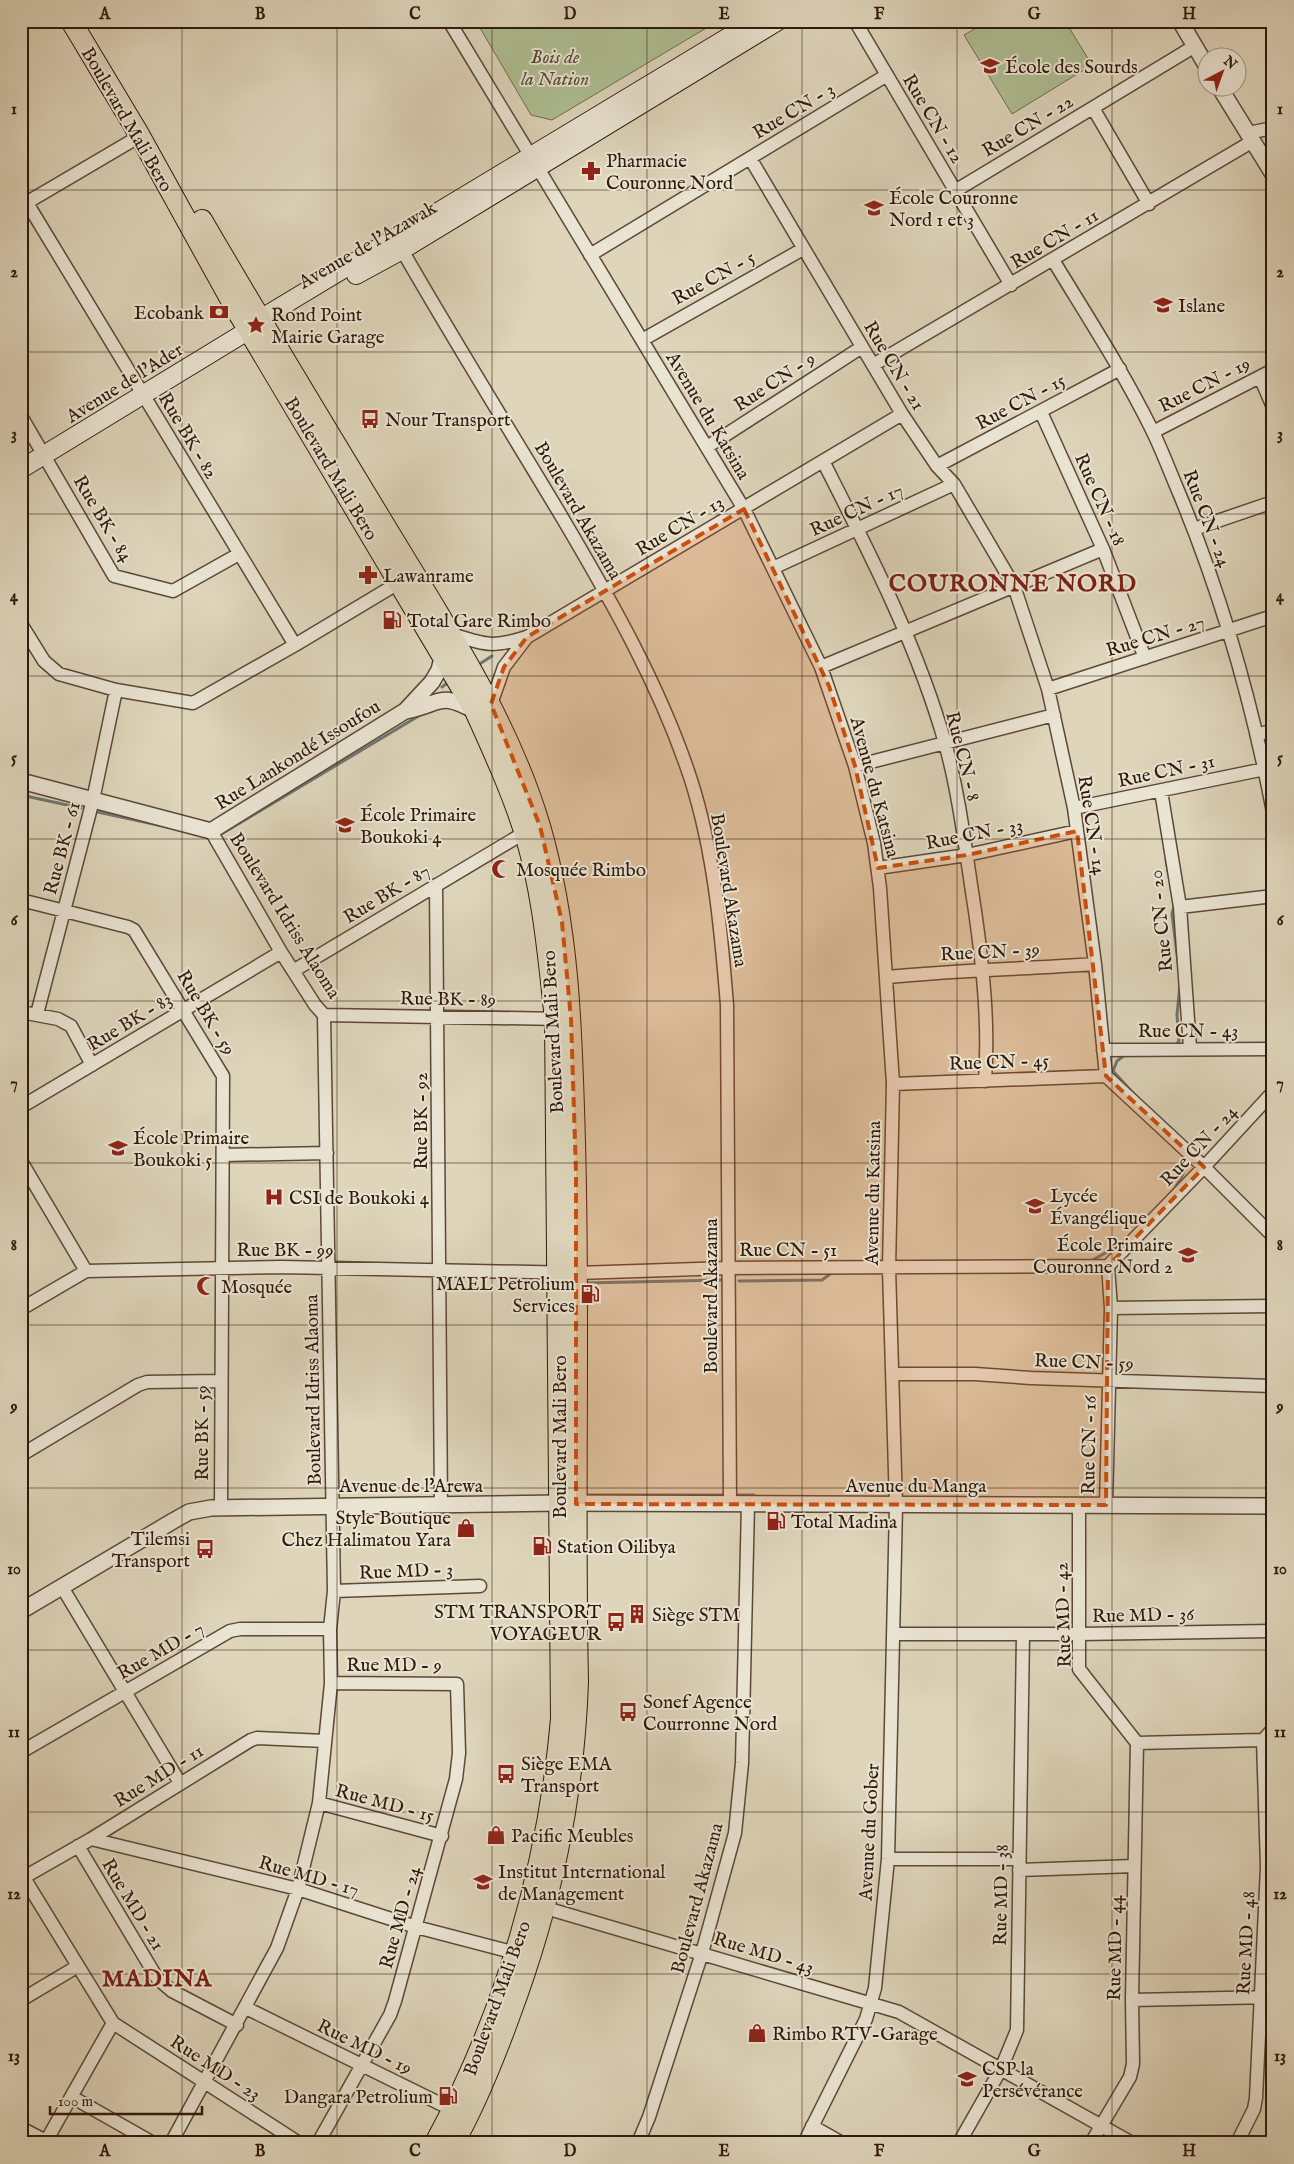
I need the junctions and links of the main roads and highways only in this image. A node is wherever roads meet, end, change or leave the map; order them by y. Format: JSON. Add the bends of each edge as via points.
{"nodes":[{"id":1,"x":71,"y":21,"type":"edge"},
{"id":2,"x":87,"y":21,"type":"edge"},
{"id":3,"x":755,"y":21,"type":"edge"},
{"id":4,"x":778,"y":21,"type":"edge"},
{"id":5,"x":534,"y":162,"type":"junction"},
{"id":6,"x":257,"y":325,"type":"junction"},
{"id":7,"x":21,"y":470,"type":"edge"},
{"id":8,"x":483,"y":708,"type":"junction"},
{"id":9,"x":563,"y":1019,"type":"junction"},
{"id":10,"x":538,"y":1906,"type":"junction"},
{"id":11,"x":460,"y":2114,"type":"junction"},
{"id":12,"x":435,"y":2143,"type":"edge"},
{"id":13,"x":454,"y":2143,"type":"edge"}],
"edges":[{"from":1,"to":6,"type":"main road","name":"Boulevard Mali Bero"},
{"from":2,"to":6,"type":"main road","name":"Boulevard Mali Bero"},
{"from":3,"to":5,"type":"main road","name":"Avenue de l'Azawak"},
{"from":4,"to":5,"type":"main road","name":"Avenue de l'Azawak"},
{"from":5,"to":6,"type":"main road","name":"Avenue de l'Azawak"},
{"from":6,"to":7,"type":"main road","name":"Avenue de l'Ader"},
{"from":6,"to":8,"type":"main road","name":"Boulevard Mali Bero","via":[[420,616]]},
{"from":6,"to":8,"type":"main road","name":"Boulevard Mali Bero","via":[[451,634]]},
{"from":8,"to":9,"type":"main road","name":"Boulevard Mali Bero","via":[[524,833]]},
{"from":8,"to":9,"type":"main road","name":"Boulevard Mali Bero","via":[[522,776],[540,826],[562,922]]},
{"from":9,"to":10,"type":"main road","name":"Boulevard Mali Bero","via":[[568,1504],[578,1682],[575,1746],[568,1798]]},
{"from":10,"to":11,"type":"main road","name":"Boulevard Mali Bero","via":[[516,1953]]},
{"from":10,"to":11,"type":"main road","name":"Boulevard Mali Bero","via":[[531,1959],[501,2040]]},
{"from":11,"to":12,"type":"main road","name":"Boulevard Mali Bero"},
{"from":11,"to":13,"type":"main road","name":"Boulevard Mali Bero"}]}
